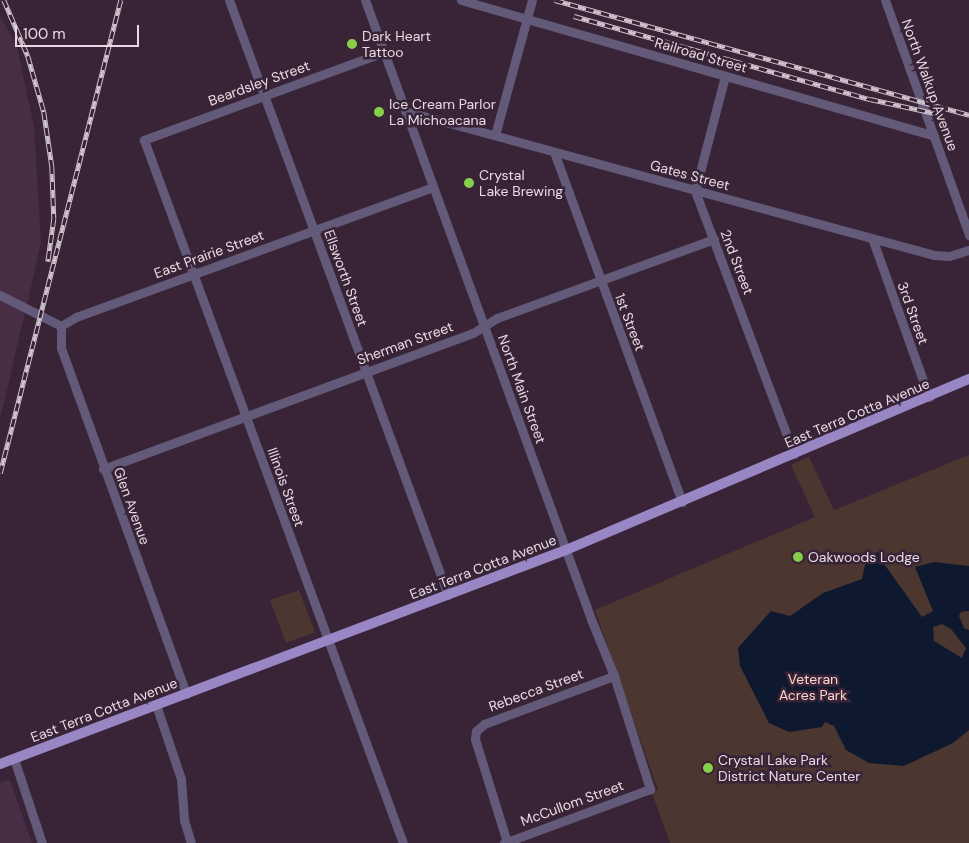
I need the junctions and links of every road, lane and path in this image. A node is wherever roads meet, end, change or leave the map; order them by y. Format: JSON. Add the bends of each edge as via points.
{"nodes":[{"id":1,"x":229,"y":0,"type":"edge"},
{"id":2,"x":366,"y":0,"type":"edge"},
{"id":3,"x":461,"y":0,"type":"edge"},
{"id":4,"x":532,"y":0,"type":"edge"},
{"id":5,"x":885,"y":0,"type":"edge"},
{"id":6,"x":526,"y":19,"type":"junction"},
{"id":7,"x":384,"y":52,"type":"junction"},
{"id":8,"x":725,"y":76,"type":"junction"},
{"id":9,"x":264,"y":96,"type":"junction"},
{"id":10,"x":405,"y":110,"type":"junction"},
{"id":11,"x":495,"y":135,"type":"junction"},
{"id":12,"x":934,"y":136,"type":"junction"},
{"id":13,"x":144,"y":140,"type":"joint"},
{"id":14,"x":554,"y":152,"type":"junction"},
{"id":15,"x":433,"y":188,"type":"junction"},
{"id":16,"x":695,"y":191,"type":"junction"},
{"id":17,"x":314,"y":230,"type":"junction"},
{"id":18,"x":969,"y":235,"type":"edge"},
{"id":19,"x":872,"y":238,"type":"junction"},
{"id":20,"x":714,"y":239,"type":"junction"},
{"id":21,"x":969,"y":250,"type":"edge"},
{"id":22,"x":193,"y":275,"type":"junction"},
{"id":23,"x":599,"y":281,"type":"junction"},
{"id":24,"x":0,"y":295,"type":"edge"},
{"id":25,"x":61,"y":326,"type":"junction"},
{"id":26,"x":484,"y":326,"type":"junction"},
{"id":27,"x":366,"y":371,"type":"junction"},
{"id":28,"x":969,"y":379,"type":"edge"},
{"id":29,"x":929,"y":396,"type":"junction"},
{"id":30,"x":245,"y":415,"type":"junction"},
{"id":31,"x":794,"y":454,"type":"junction"},
{"id":32,"x":103,"y":469,"type":"junction"},
{"id":33,"x":682,"y":502,"type":"junction"},
{"id":34,"x":566,"y":550,"type":"junction"},
{"id":35,"x":448,"y":595,"type":"junction"},
{"id":36,"x":328,"y":640,"type":"junction"},
{"id":37,"x":614,"y":676,"type":"junction"},
{"id":38,"x":186,"y":694,"type":"junction"},
{"id":39,"x":156,"y":705,"type":"junction"},
{"id":40,"x":14,"y":759,"type":"junction"},
{"id":41,"x":0,"y":764,"type":"edge"},
{"id":42,"x":650,"y":788,"type":"joint"},
{"id":43,"x":505,"y":842,"type":"edge"},
{"id":44,"x":42,"y":843,"type":"edge"},
{"id":45,"x":191,"y":843,"type":"edge"},
{"id":46,"x":403,"y":843,"type":"edge"}],
"edges":[{"from":1,"to":9,"type":"street","name":"Ellsworth Street"},
{"from":2,"to":7,"type":"street","name":"North Main Street"},
{"from":3,"to":6,"type":"street","name":"Railroad Street"},
{"from":4,"to":6,"type":"street"},
{"from":5,"to":12,"type":"street","name":"North Walkup Avenue"},
{"from":6,"to":8,"type":"street","name":"Railroad Street"},
{"from":6,"to":11,"type":"street"},
{"from":7,"to":9,"type":"street","name":"Beardsley Street"},
{"from":7,"to":10,"type":"street","name":"North Main Street"},
{"from":8,"to":12,"type":"street","name":"Railroad Street"},
{"from":8,"to":16,"type":"street"},
{"from":9,"to":13,"type":"street","name":"Beardsley Street"},
{"from":9,"to":17,"type":"street","name":"Ellsworth Street"},
{"from":10,"to":11,"type":"street","name":"Gates Street"},
{"from":10,"to":15,"type":"street","name":"North Main Street"},
{"from":11,"to":14,"type":"street","name":"Gates Street"},
{"from":12,"to":18,"type":"street","name":"North Walkup Avenue"},
{"from":13,"to":22,"type":"street","name":"Illinois Street"},
{"from":14,"to":16,"type":"street","name":"Gates Street"},
{"from":14,"to":23,"type":"street","name":"1st Street"},
{"from":15,"to":17,"type":"street","name":"East Prairie Street"},
{"from":15,"to":26,"type":"street","name":"North Main Street"},
{"from":16,"to":19,"type":"street","name":"Gates Street"},
{"from":16,"to":20,"type":"street","name":"2nd Street"},
{"from":17,"to":22,"type":"street","name":"East Prairie Street"},
{"from":17,"to":27,"type":"street","name":"Ellsworth Street"},
{"from":19,"to":21,"type":"street","name":"Gates Street","via":[[942,256]]},
{"from":19,"to":29,"type":"street","name":"3rd Street"},
{"from":20,"to":23,"type":"street","name":"Sherman Street"},
{"from":20,"to":31,"type":"street","name":"2nd Street"},
{"from":22,"to":25,"type":"street","name":"East Prairie Street","via":[[76,317]]},
{"from":22,"to":30,"type":"street","name":"Illinois Street"},
{"from":23,"to":26,"type":"street","name":"Sherman Street","via":[[497,318]]},
{"from":23,"to":33,"type":"street","name":"1st Street"},
{"from":24,"to":25,"type":"street"},
{"from":25,"to":32,"type":"street","name":"Glen Avenue","via":[[61,348]]},
{"from":26,"to":27,"type":"street","name":"Sherman Street"},
{"from":26,"to":34,"type":"street","name":"North Main Street"},
{"from":27,"to":30,"type":"street","name":"Sherman Street"},
{"from":27,"to":35,"type":"street","name":"Ellsworth Street"},
{"from":28,"to":29,"type":"main road","name":"East Terra Cotta Avenue"},
{"from":29,"to":31,"type":"main road","name":"East Terra Cotta Avenue"},
{"from":30,"to":32,"type":"street","name":"Sherman Street"},
{"from":30,"to":36,"type":"street","name":"Illinois Street"},
{"from":31,"to":33,"type":"main road","name":"East Terra Cotta Avenue"},
{"from":32,"to":38,"type":"street","name":"Glen Avenue"},
{"from":33,"to":34,"type":"main road","name":"East Terra Cotta Avenue"},
{"from":34,"to":35,"type":"main road","name":"East Terra Cotta Avenue"},
{"from":34,"to":37,"type":"street","name":"North Main Street"},
{"from":35,"to":36,"type":"main road","name":"East Terra Cotta Avenue"},
{"from":36,"to":38,"type":"main road","name":"East Terra Cotta Avenue"},
{"from":36,"to":46,"type":"street","name":"Illinois Street"},
{"from":37,"to":42,"type":"street","name":"North Main Street"},
{"from":37,"to":43,"type":"street","name":"Rebecca Street","via":[[484,724],[476,731],[475,739]]},
{"from":38,"to":39,"type":"main road","name":"East Terra Cotta Avenue"},
{"from":39,"to":40,"type":"main road","name":"East Terra Cotta Avenue"},
{"from":39,"to":45,"type":"street","via":[[181,778],[184,820]]},
{"from":40,"to":41,"type":"main road","name":"East Terra Cotta Avenue"},
{"from":40,"to":44,"type":"street"},
{"from":42,"to":43,"type":"street","name":"McCullom Street"}]}
